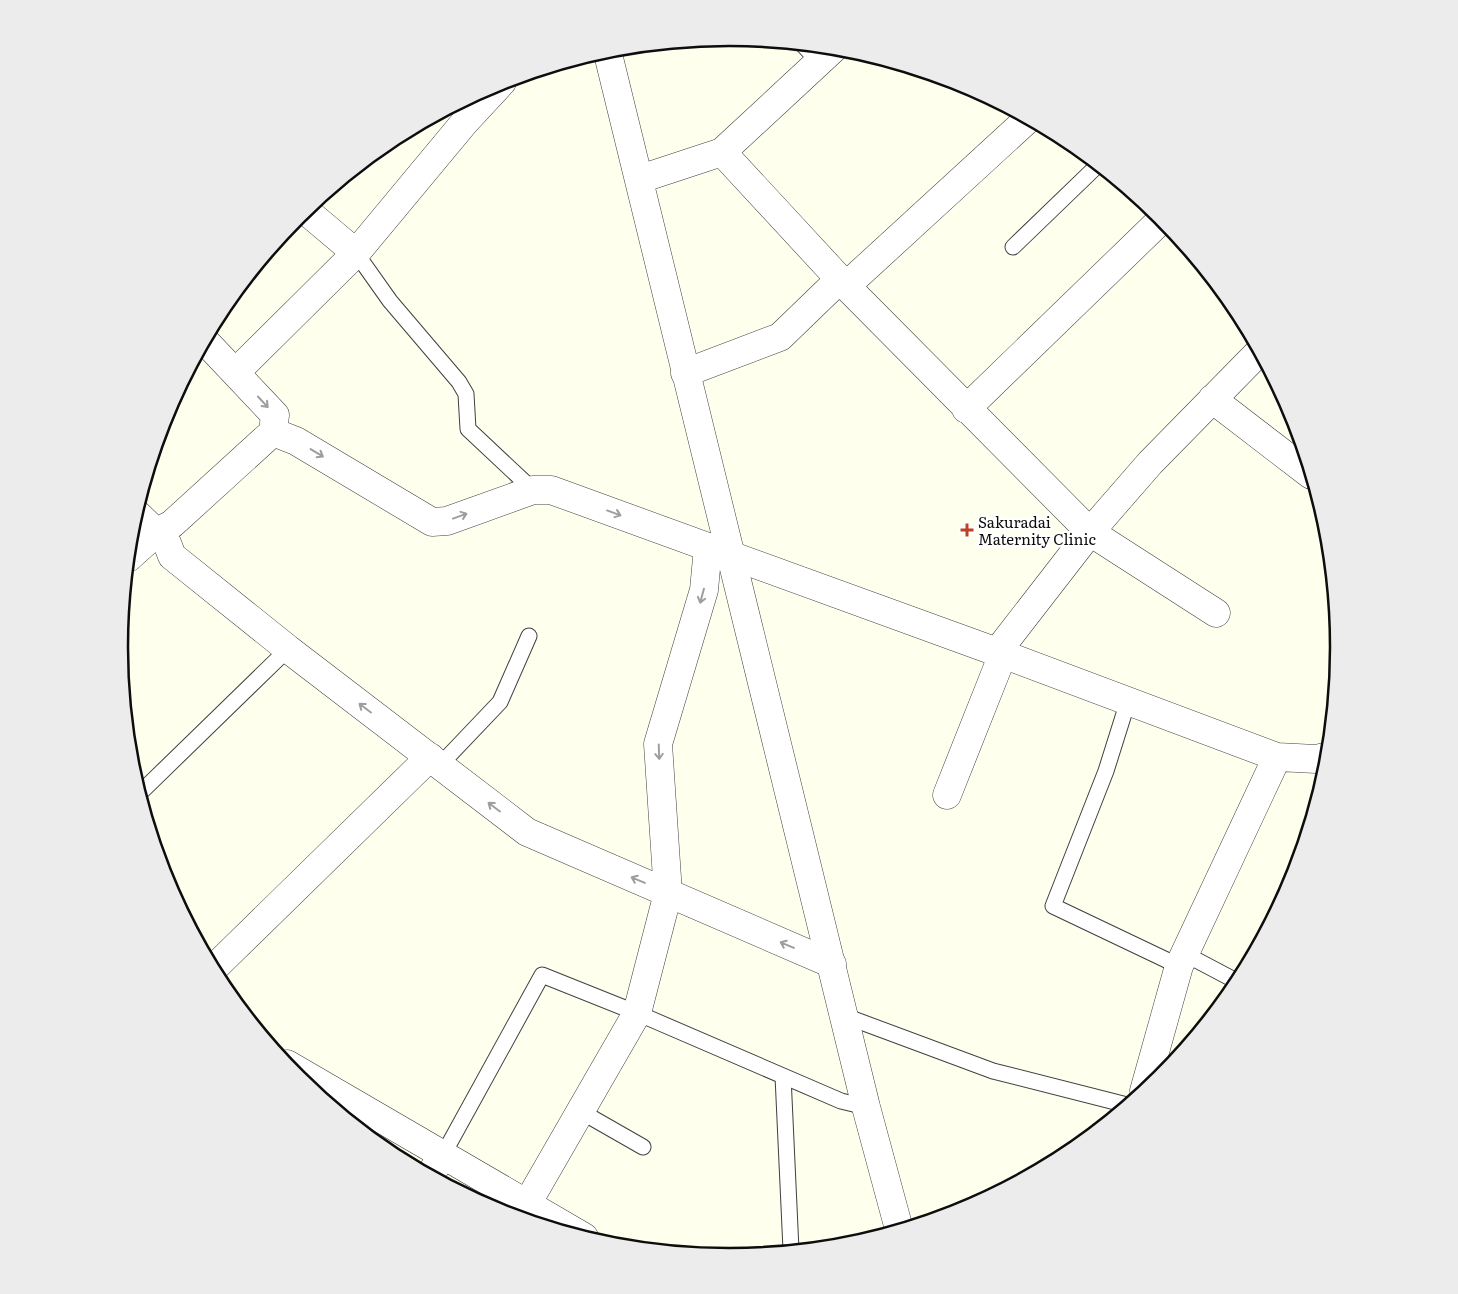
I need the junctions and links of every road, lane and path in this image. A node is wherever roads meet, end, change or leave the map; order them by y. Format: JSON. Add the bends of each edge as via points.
{"nodes":[{"id":1,"x":818,"y":53,"type":"edge"},
{"id":2,"x":608,"y":59,"type":"edge"},
{"id":3,"x":473,"y":103,"type":"edge"},
{"id":4,"x":455,"y":117,"type":"edge"},
{"id":5,"x":1023,"y":124,"type":"edge"},
{"id":6,"x":722,"y":152,"type":"junction"},
{"id":7,"x":1094,"y":169,"type":"edge"},
{"id":8,"x":640,"y":178,"type":"junction"},
{"id":9,"x":311,"y":215,"type":"edge"},
{"id":10,"x":1156,"y":224,"type":"edge"},
{"id":11,"x":1013,"y":247,"type":"dead end"},
{"id":12,"x":356,"y":253,"type":"junction"},
{"id":13,"x":843,"y":283,"type":"junction"},
{"id":14,"x":210,"y":346,"type":"edge"},
{"id":15,"x":1254,"y":357,"type":"edge"},
{"id":16,"x":236,"y":372,"type":"junction"},
{"id":17,"x":685,"y":373,"type":"junction"},
{"id":18,"x":1212,"y":399,"type":"junction"},
{"id":19,"x":966,"y":409,"type":"junction"},
{"id":20,"x":273,"y":432,"type":"junction"},
{"id":21,"x":1302,"y":468,"type":"edge"},
{"id":22,"x":533,"y":490,"type":"junction"},
{"id":23,"x":143,"y":519,"type":"edge"},
{"id":24,"x":157,"y":532,"type":"junction"},
{"id":25,"x":1090,"y":532,"type":"junction"},
{"id":26,"x":136,"y":551,"type":"edge"},
{"id":27,"x":720,"y":552,"type":"junction"},
{"id":28,"x":1216,"y":613,"type":"dead end"},
{"id":29,"x":529,"y":636,"type":"dead end"},
{"id":30,"x":288,"y":649,"type":"junction"},
{"id":31,"x":1000,"y":653,"type":"junction"},
{"id":32,"x":1128,"y":701,"type":"junction"},
{"id":33,"x":1276,"y":756,"type":"junction"},
{"id":34,"x":1319,"y":759,"type":"edge"},
{"id":35,"x":435,"y":761,"type":"junction"},
{"id":36,"x":146,"y":788,"type":"edge"},
{"id":37,"x":947,"y":795,"type":"dead end"},
{"id":38,"x":668,"y":893,"type":"junction"},
{"id":39,"x":1182,"y":960,"type":"junction"},
{"id":40,"x":219,"y":964,"type":"edge"},
{"id":41,"x":832,"y":964,"type":"junction"},
{"id":42,"x":1230,"y":979,"type":"edge"},
{"id":43,"x":637,"y":1012,"type":"junction"},
{"id":44,"x":845,"y":1016,"type":"junction"},
{"id":45,"x":784,"y":1076,"type":"junction"},
{"id":46,"x":1148,"y":1078,"type":"edge"},
{"id":47,"x":319,"y":1086,"type":"edge"},
{"id":48,"x":1120,"y":1103,"type":"edge"},
{"id":49,"x":866,"y":1107,"type":"junction"},
{"id":50,"x":580,"y":1111,"type":"junction"},
{"id":51,"x":643,"y":1147,"type":"dead end"},
{"id":52,"x":437,"y":1165,"type":"edge"},
{"id":53,"x":527,"y":1204,"type":"junction"},
{"id":54,"x":559,"y":1223,"type":"edge"},
{"id":55,"x":897,"y":1223,"type":"edge"},
{"id":56,"x":791,"y":1244,"type":"edge"}],
"edges":[{"from":1,"to":6,"type":"street"},
{"from":2,"to":8,"type":"street"},
{"from":3,"to":4,"type":"street"},
{"from":4,"to":12,"type":"street"},
{"from":5,"to":13,"type":"street"},
{"from":6,"to":8,"type":"street"},
{"from":6,"to":13,"type":"street"},
{"from":7,"to":11,"type":"lane"},
{"from":8,"to":17,"type":"street"},
{"from":9,"to":12,"type":"street"},
{"from":10,"to":19,"type":"street"},
{"from":12,"to":16,"type":"street"},
{"from":12,"to":22,"type":"lane","via":[[390,302],[459,382],[466,394],[468,429]]},
{"from":13,"to":17,"type":"street","via":[[780,337]]},
{"from":13,"to":19,"type":"street"},
{"from":14,"to":16,"type":"street"},
{"from":15,"to":18,"type":"street"},
{"from":16,"to":20,"type":"street","one_way":true,"via":[[275,415]]},
{"from":17,"to":27,"type":"street"},
{"from":18,"to":21,"type":"street"},
{"from":18,"to":25,"type":"street"},
{"from":19,"to":25,"type":"street"},
{"from":20,"to":22,"type":"street","one_way":true,"via":[[296,441],[432,522],[447,521]]},
{"from":20,"to":24,"type":"street","via":[[172,524]]},
{"from":22,"to":27,"type":"street","one_way":true,"via":[[551,490]]},
{"from":23,"to":24,"type":"street"},
{"from":24,"to":26,"type":"street"},
{"from":24,"to":30,"type":"street","via":[[167,543],[172,556]]},
{"from":25,"to":28,"type":"street"},
{"from":25,"to":31,"type":"street"},
{"from":27,"to":31,"type":"street"},
{"from":27,"to":38,"type":"street","one_way":true,"via":[[704,590],[658,744]]},
{"from":27,"to":41,"type":"street"},
{"from":29,"to":35,"type":"lane","via":[[500,702]]},
{"from":35,"to":30,"type":"street","one_way":true},
{"from":30,"to":36,"type":"lane"},
{"from":31,"to":32,"type":"street"},
{"from":31,"to":37,"type":"street"},
{"from":32,"to":33,"type":"street"},
{"from":32,"to":39,"type":"lane","via":[[1106,771],[1053,906]]},
{"from":33,"to":34,"type":"street"},
{"from":33,"to":39,"type":"street"},
{"from":38,"to":35,"type":"street","one_way":true,"via":[[527,832]]},
{"from":35,"to":40,"type":"street"},
{"from":41,"to":38,"type":"street","one_way":true},
{"from":38,"to":43,"type":"street"},
{"from":39,"to":42,"type":"lane"},
{"from":39,"to":46,"type":"street"},
{"from":41,"to":44,"type":"street"},
{"from":43,"to":45,"type":"lane"},
{"from":43,"to":50,"type":"street"},
{"from":43,"to":52,"type":"lane","via":[[542,975]]},
{"from":44,"to":48,"type":"lane","via":[[993,1071]]},
{"from":44,"to":49,"type":"street"},
{"from":45,"to":49,"type":"lane","via":[[841,1101]]},
{"from":45,"to":56,"type":"lane"},
{"from":47,"to":52,"type":"street"},
{"from":49,"to":55,"type":"street"},
{"from":50,"to":51,"type":"lane"},
{"from":50,"to":53,"type":"street"},
{"from":52,"to":53,"type":"street"},
{"from":53,"to":54,"type":"street"}]}
